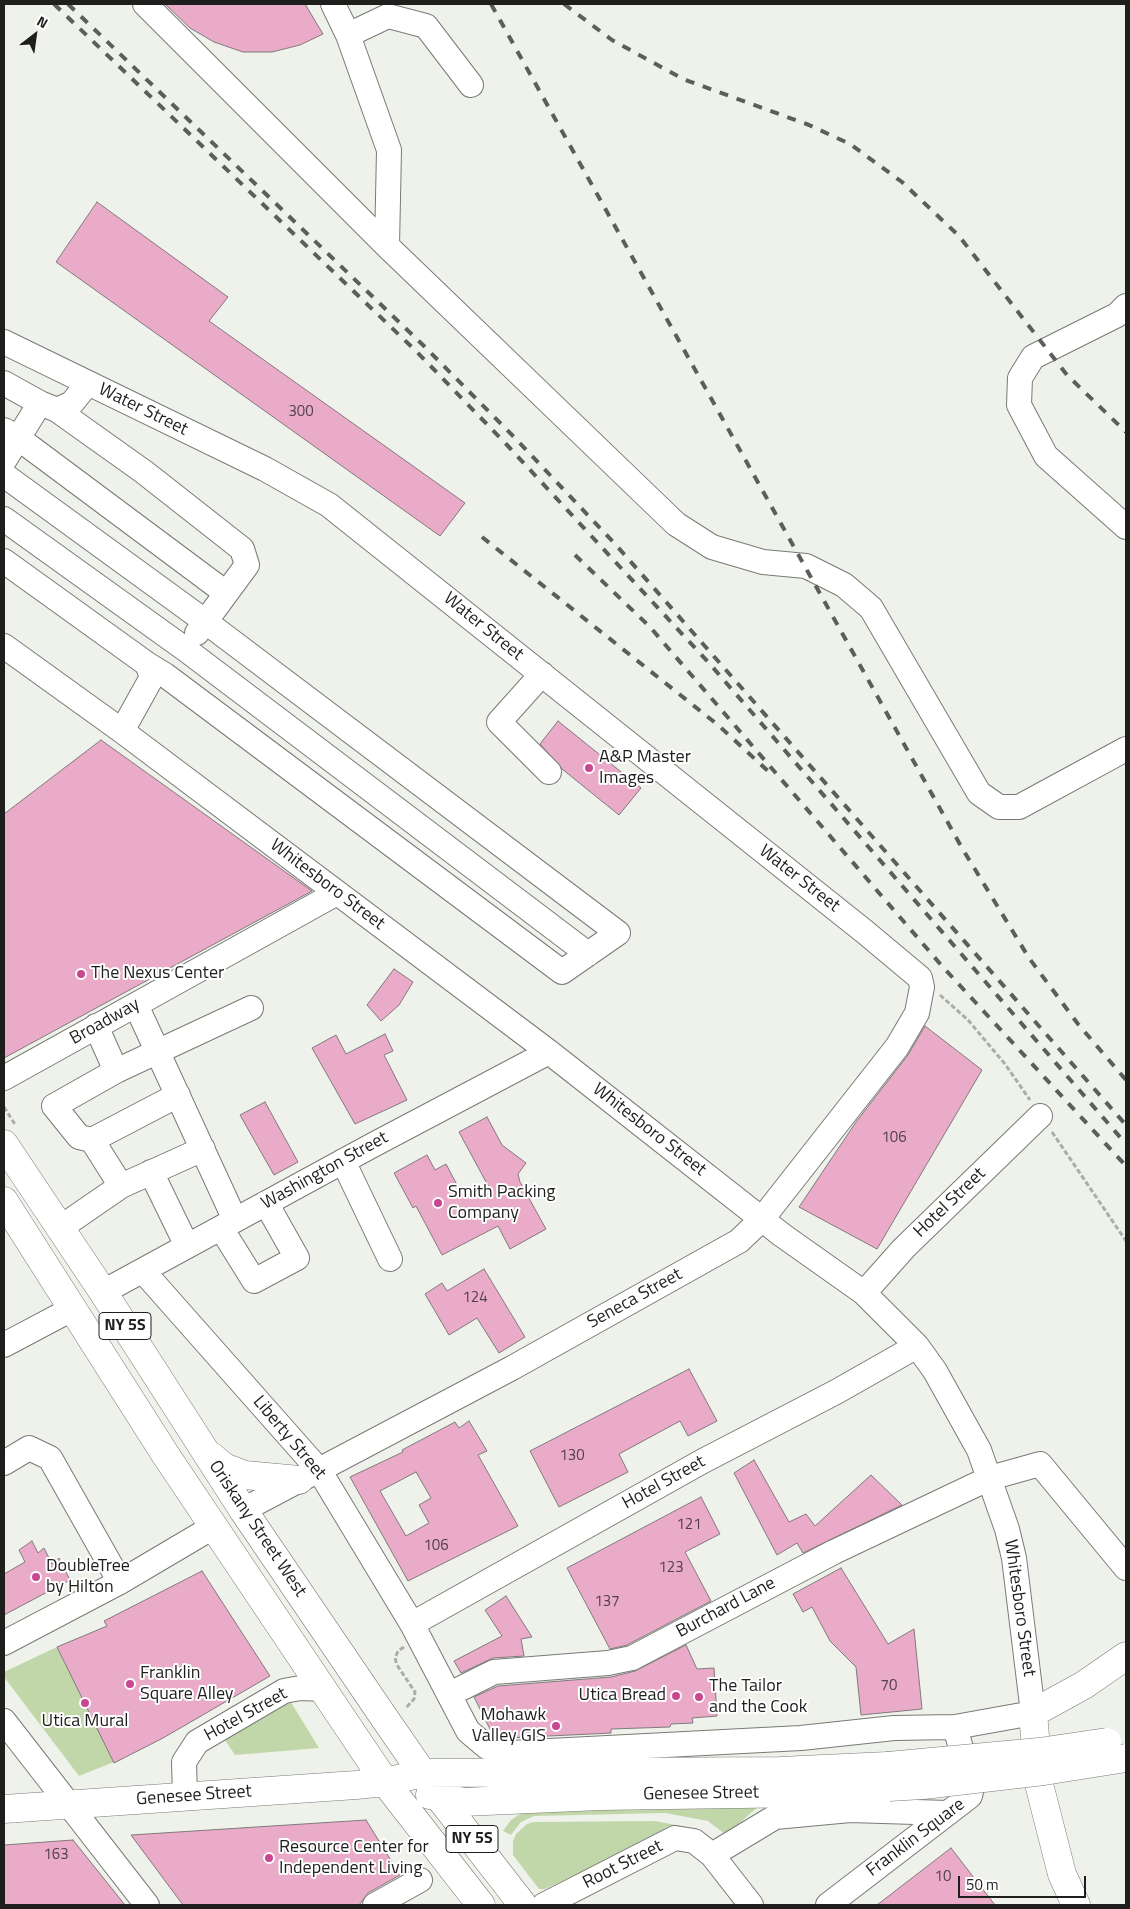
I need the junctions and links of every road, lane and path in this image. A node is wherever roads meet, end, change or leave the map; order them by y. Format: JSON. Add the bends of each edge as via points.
{"nodes":[{"id":1,"x":145,"y":4,"type":"edge"},
{"id":2,"x":333,"y":4,"type":"edge"},
{"id":3,"x":348,"y":35,"type":"junction"},
{"id":4,"x":471,"y":85,"type":"dead end"},
{"id":5,"x":387,"y":246,"type":"junction"},
{"id":6,"x":1125,"y":309,"type":"edge"},
{"id":7,"x":4,"y":342,"type":"edge"},
{"id":8,"x":4,"y":383,"type":"edge"},
{"id":9,"x":88,"y":383,"type":"junction"},
{"id":10,"x":49,"y":407,"type":"junction"},
{"id":11,"x":11,"y":434,"type":"edge"},
{"id":12,"x":4,"y":461,"type":"edge"},
{"id":13,"x":4,"y":475,"type":"edge"},
{"id":14,"x":4,"y":519,"type":"edge"},
{"id":15,"x":1126,"y":527,"type":"edge"},
{"id":16,"x":4,"y":561,"type":"edge"},
{"id":17,"x":226,"y":593,"type":"junction"},
{"id":18,"x":206,"y":622,"type":"junction"},
{"id":19,"x":4,"y":646,"type":"edge"},
{"id":20,"x":185,"y":648,"type":"junction"},
{"id":21,"x":154,"y":672,"type":"junction"},
{"id":22,"x":542,"y":674,"type":"junction"},
{"id":23,"x":122,"y":731,"type":"junction"},
{"id":24,"x":1126,"y":749,"type":"edge"},
{"id":25,"x":549,"y":772,"type":"dead end"},
{"id":26,"x":337,"y":893,"type":"junction"},
{"id":27,"x":588,"y":954,"type":"junction"},
{"id":28,"x":920,"y":978,"type":"joint"},
{"id":29,"x":136,"y":1005,"type":"junction"},
{"id":30,"x":251,"y":1008,"type":"dead end"},
{"id":31,"x":96,"y":1026,"type":"junction"},
{"id":32,"x":549,"y":1052,"type":"junction"},
{"id":33,"x":158,"y":1053,"type":"junction"},
{"id":34,"x":116,"y":1071,"type":"junction"},
{"id":35,"x":4,"y":1078,"type":"edge"},
{"id":36,"x":178,"y":1096,"type":"junction"},
{"id":37,"x":1040,"y":1116,"type":"dead end"},
{"id":38,"x":92,"y":1140,"type":"junction"},
{"id":39,"x":4,"y":1144,"type":"edge"},
{"id":40,"x":203,"y":1149,"type":"junction"},
{"id":41,"x":343,"y":1161,"type":"junction"},
{"id":42,"x":150,"y":1172,"type":"junction"},
{"id":43,"x":120,"y":1186,"type":"junction"},
{"id":44,"x":4,"y":1201,"type":"edge"},
{"id":45,"x":266,"y":1203,"type":"junction"},
{"id":46,"x":762,"y":1219,"type":"junction"},
{"id":47,"x":228,"y":1224,"type":"junction"},
{"id":48,"x":60,"y":1228,"type":"junction"},
{"id":49,"x":187,"y":1246,"type":"junction"},
{"id":50,"x":390,"y":1259,"type":"dead end"},
{"id":51,"x":143,"y":1271,"type":"junction"},
{"id":52,"x":103,"y":1292,"type":"junction"},
{"id":53,"x":864,"y":1293,"type":"junction"},
{"id":54,"x":72,"y":1309,"type":"junction"},
{"id":55,"x":4,"y":1345,"type":"edge"},
{"id":56,"x":917,"y":1346,"type":"junction"},
{"id":57,"x":204,"y":1450,"type":"junction"},
{"id":58,"x":165,"y":1454,"type":"junction"},
{"id":59,"x":4,"y":1463,"type":"edge"},
{"id":60,"x":309,"y":1475,"type":"junction"},
{"id":61,"x":990,"y":1478,"type":"junction"},
{"id":62,"x":243,"y":1510,"type":"junction"},
{"id":63,"x":213,"y":1527,"type":"junction"},
{"id":64,"x":1126,"y":1568,"type":"edge"},
{"id":65,"x":120,"y":1582,"type":"junction"},
{"id":66,"x":410,"y":1634,"type":"junction"},
{"id":67,"x":4,"y":1643,"type":"edge"},
{"id":68,"x":1126,"y":1656,"type":"edge"},
{"id":69,"x":324,"y":1689,"type":"junction"},
{"id":70,"x":450,"y":1694,"type":"junction"},
{"id":71,"x":405,"y":1709,"type":"dead end"},
{"id":72,"x":1033,"y":1712,"type":"junction"},
{"id":73,"x":4,"y":1721,"type":"edge"},
{"id":74,"x":955,"y":1727,"type":"junction"},
{"id":75,"x":1126,"y":1740,"type":"edge"},
{"id":76,"x":1126,"y":1758,"type":"edge"},
{"id":77,"x":1025,"y":1770,"type":"junction"},
{"id":78,"x":423,"y":1773,"type":"junction"},
{"id":79,"x":889,"y":1776,"type":"junction"},
{"id":80,"x":385,"y":1782,"type":"junction"},
{"id":81,"x":184,"y":1796,"type":"junction"},
{"id":82,"x":439,"y":1797,"type":"junction"},
{"id":83,"x":69,"y":1804,"type":"junction"},
{"id":84,"x":4,"y":1809,"type":"edge"},
{"id":85,"x":948,"y":1813,"type":"junction"},
{"id":86,"x":712,"y":1854,"type":"junction"},
{"id":87,"x":420,"y":1880,"type":"dead end"},
{"id":88,"x":147,"y":1905,"type":"edge"},
{"id":89,"x":375,"y":1905,"type":"edge"},
{"id":90,"x":481,"y":1905,"type":"edge"},
{"id":91,"x":523,"y":1905,"type":"edge"},
{"id":92,"x":544,"y":1905,"type":"edge"},
{"id":93,"x":751,"y":1905,"type":"edge"},
{"id":94,"x":828,"y":1905,"type":"edge"},
{"id":95,"x":1076,"y":1905,"type":"edge"}],
"edges":[{"from":1,"to":5,"type":"street"},
{"from":2,"to":3,"type":"street"},
{"from":3,"to":4,"type":"street","via":[[388,16],[426,26]]},
{"from":3,"to":5,"type":"street","via":[[389,150]]},
{"from":5,"to":24,"type":"street","via":[[676,524],[712,546],[763,562],[806,566],[844,585],[871,608],[979,793],[999,807],[1019,807]]},
{"from":6,"to":15,"type":"street","via":[[1033,357],[1020,378],[1019,405],[1046,456]]},
{"from":7,"to":9,"type":"street","name":"Water Street"},
{"from":8,"to":10,"type":"street"},
{"from":9,"to":10,"type":"street","via":[[72,403]]},
{"from":9,"to":22,"type":"street","name":"Water Street","via":[[265,469],[329,505]]},
{"from":10,"to":11,"type":"street"},
{"from":10,"to":17,"type":"street","via":[[144,472],[242,549],[247,565]]},
{"from":11,"to":12,"type":"street"},
{"from":11,"to":17,"type":"street"},
{"from":13,"to":18,"type":"street"},
{"from":14,"to":20,"type":"street"},
{"from":16,"to":21,"type":"street"},
{"from":17,"to":18,"type":"street"},
{"from":18,"to":20,"type":"street"},
{"from":18,"to":27,"type":"street","via":[[618,933]]},
{"from":19,"to":23,"type":"street","name":"Whitesboro Street"},
{"from":20,"to":21,"type":"street"},
{"from":20,"to":27,"type":"street"},
{"from":21,"to":23,"type":"street"},
{"from":21,"to":27,"type":"street","via":[[562,972]]},
{"from":22,"to":25,"type":"street","via":[[499,722]]},
{"from":22,"to":28,"type":"street","name":"Water Street"},
{"from":23,"to":26,"type":"street","name":"Whitesboro Street"},
{"from":26,"to":29,"type":"street","name":"Broadway"},
{"from":26,"to":32,"type":"street","name":"Whitesboro Street"},
{"from":28,"to":46,"type":"street","name":"Seneca Street","via":[[922,987],[917,1013],[897,1047]]},
{"from":29,"to":31,"type":"street","name":"Broadway"},
{"from":29,"to":33,"type":"street"},
{"from":30,"to":33,"type":"street"},
{"from":31,"to":34,"type":"street"},
{"from":31,"to":35,"type":"street","name":"Broadway"},
{"from":32,"to":41,"type":"street","name":"Washington Street"},
{"from":32,"to":46,"type":"street","name":"Whitesboro Street"},
{"from":33,"to":34,"type":"street"},
{"from":33,"to":36,"type":"street"},
{"from":34,"to":38,"type":"street","via":[[54,1106],[79,1137]]},
{"from":36,"to":38,"type":"street"},
{"from":36,"to":40,"type":"street"},
{"from":37,"to":53,"type":"street","name":"Hotel Street","via":[[904,1248]]},
{"from":38,"to":43,"type":"street"},
{"from":39,"to":48,"type":"main road","name":"Oriskany Street West","number":"NY 5S"},
{"from":40,"to":42,"type":"street"},
{"from":40,"to":47,"type":"street"},
{"from":41,"to":45,"type":"street","name":"Washington Street"},
{"from":41,"to":50,"type":"street"},
{"from":42,"to":43,"type":"street"},
{"from":42,"to":49,"type":"street"},
{"from":43,"to":48,"type":"street"},
{"from":44,"to":54,"type":"main road","name":"Oriskany Street West","number":"NY 5S"},
{"from":45,"to":47,"type":"street","name":"Washington Street"},
{"from":45,"to":47,"type":"street","via":[[297,1258],[254,1281]]},
{"from":46,"to":53,"type":"street","name":"Whitesboro Street"},
{"from":46,"to":60,"type":"street","name":"Seneca Street","via":[[739,1241],[512,1368]]},
{"from":47,"to":49,"type":"street","name":"Washington Street"},
{"from":48,"to":52,"type":"main road","name":"Oriskany Street West","number":"NY 5S"},
{"from":49,"to":51,"type":"street","name":"Washington Street"},
{"from":51,"to":52,"type":"street","name":"Washington Street"},
{"from":51,"to":60,"type":"street","name":"Liberty Street"},
{"from":52,"to":57,"type":"main road","name":"Oriskany Street West","number":"NY 5S"},
{"from":53,"to":56,"type":"street","name":"Whitesboro Street"},
{"from":54,"to":55,"type":"street"},
{"from":54,"to":58,"type":"main road","name":"Oriskany Street West","number":"NY 5S"},
{"from":56,"to":61,"type":"street","name":"Whitesboro Street","via":[[980,1450]]},
{"from":56,"to":66,"type":"street","name":"Hotel Street","via":[[702,1461]]},
{"from":57,"to":60,"type":"main road","via":[[224,1467],[245,1475]]},
{"from":57,"to":62,"type":"main road","name":"Oriskany Street West","number":"NY 5S"},
{"from":58,"to":62,"type":"main road","via":[[202,1486]]},
{"from":58,"to":63,"type":"main road","name":"Oriskany Street West","number":"NY 5S"},
{"from":59,"to":65,"type":"street","via":[[28,1448],[50,1458]]},
{"from":60,"to":62,"type":"street","name":"Seneca Street"},
{"from":60,"to":66,"type":"street","name":"Liberty Street"},
{"from":61,"to":64,"type":"street","name":"Burchard Lane","via":[[1040,1464]]},
{"from":61,"to":70,"type":"street","name":"Burchard Lane","via":[[778,1580],[632,1658],[608,1663],[494,1672]]},
{"from":61,"to":72,"type":"street","name":"Whitesboro Street","via":[[1014,1558]]},
{"from":62,"to":78,"type":"main road","name":"Oriskany Street West","number":"NY 5S"},
{"from":63,"to":65,"type":"street"},
{"from":63,"to":69,"type":"main road","name":"Oriskany Street West","number":"NY 5S"},
{"from":65,"to":67,"type":"street"},
{"from":66,"to":70,"type":"street","name":"Liberty Street"},
{"from":66,"to":71,"type":"path","via":[[396,1658],[397,1665],[415,1692],[414,1699]]},
{"from":68,"to":72,"type":"main road","via":[[1084,1685]]},
{"from":69,"to":80,"type":"main road","name":"Oriskany Street West","number":"NY 5S"},
{"from":69,"to":81,"type":"street","name":"Hotel Street","via":[[284,1691],[197,1742],[184,1762]]},
{"from":70,"to":74,"type":"street","name":"Liberty Street","via":[[468,1731],[488,1747],[511,1753],[802,1738],[894,1728]]},
{"from":72,"to":74,"type":"street","name":"Liberty Street"},
{"from":72,"to":77,"type":"main road","name":"Whitesboro Street"},
{"from":73,"to":83,"type":"street"},
{"from":74,"to":85,"type":"street","name":"Franklin Square","via":[[972,1787],[970,1796]]},
{"from":75,"to":77,"type":"main road","bridge":true},
{"from":76,"to":77,"type":"main road","bridge":true,"via":[[1064,1769]]},
{"from":77,"to":79,"type":"main road","name":"Genesee Street","bridge":true,"via":[[923,1785]]},
{"from":77,"to":95,"type":"main road","name":"Whitesboro Street"},
{"from":78,"to":79,"type":"main road","name":"Genesee Street","via":[[780,1772]]},
{"from":78,"to":80,"type":"main road","name":"Genesee Street"},
{"from":78,"to":82,"type":"main road","name":"Oriskany Street West","number":"NY 5S"},
{"from":79,"to":82,"type":"main road","name":"Genesee Street","via":[[808,1793],[463,1802]]},
{"from":80,"to":81,"type":"main road","name":"Genesee Street"},
{"from":80,"to":82,"type":"main road","name":"Genesee Street"},
{"from":80,"to":90,"type":"main road","name":"Oriskany Street West","number":"NY 5S"},
{"from":81,"to":83,"type":"main road","name":"Genesee Street"},
{"from":82,"to":91,"type":"main road","name":"Oriskany Street West","number":"NY 5S"},
{"from":83,"to":84,"type":"main road","name":"Genesee Street"},
{"from":83,"to":88,"type":"street"},
{"from":85,"to":86,"type":"street","via":[[850,1810],[775,1816]]},
{"from":85,"to":94,"type":"street","name":"Franklin Square"},
{"from":86,"to":92,"type":"street","name":"Root Street","via":[[694,1842],[675,1838]]},
{"from":86,"to":93,"type":"street"},
{"from":87,"to":89,"type":"street"}]}
